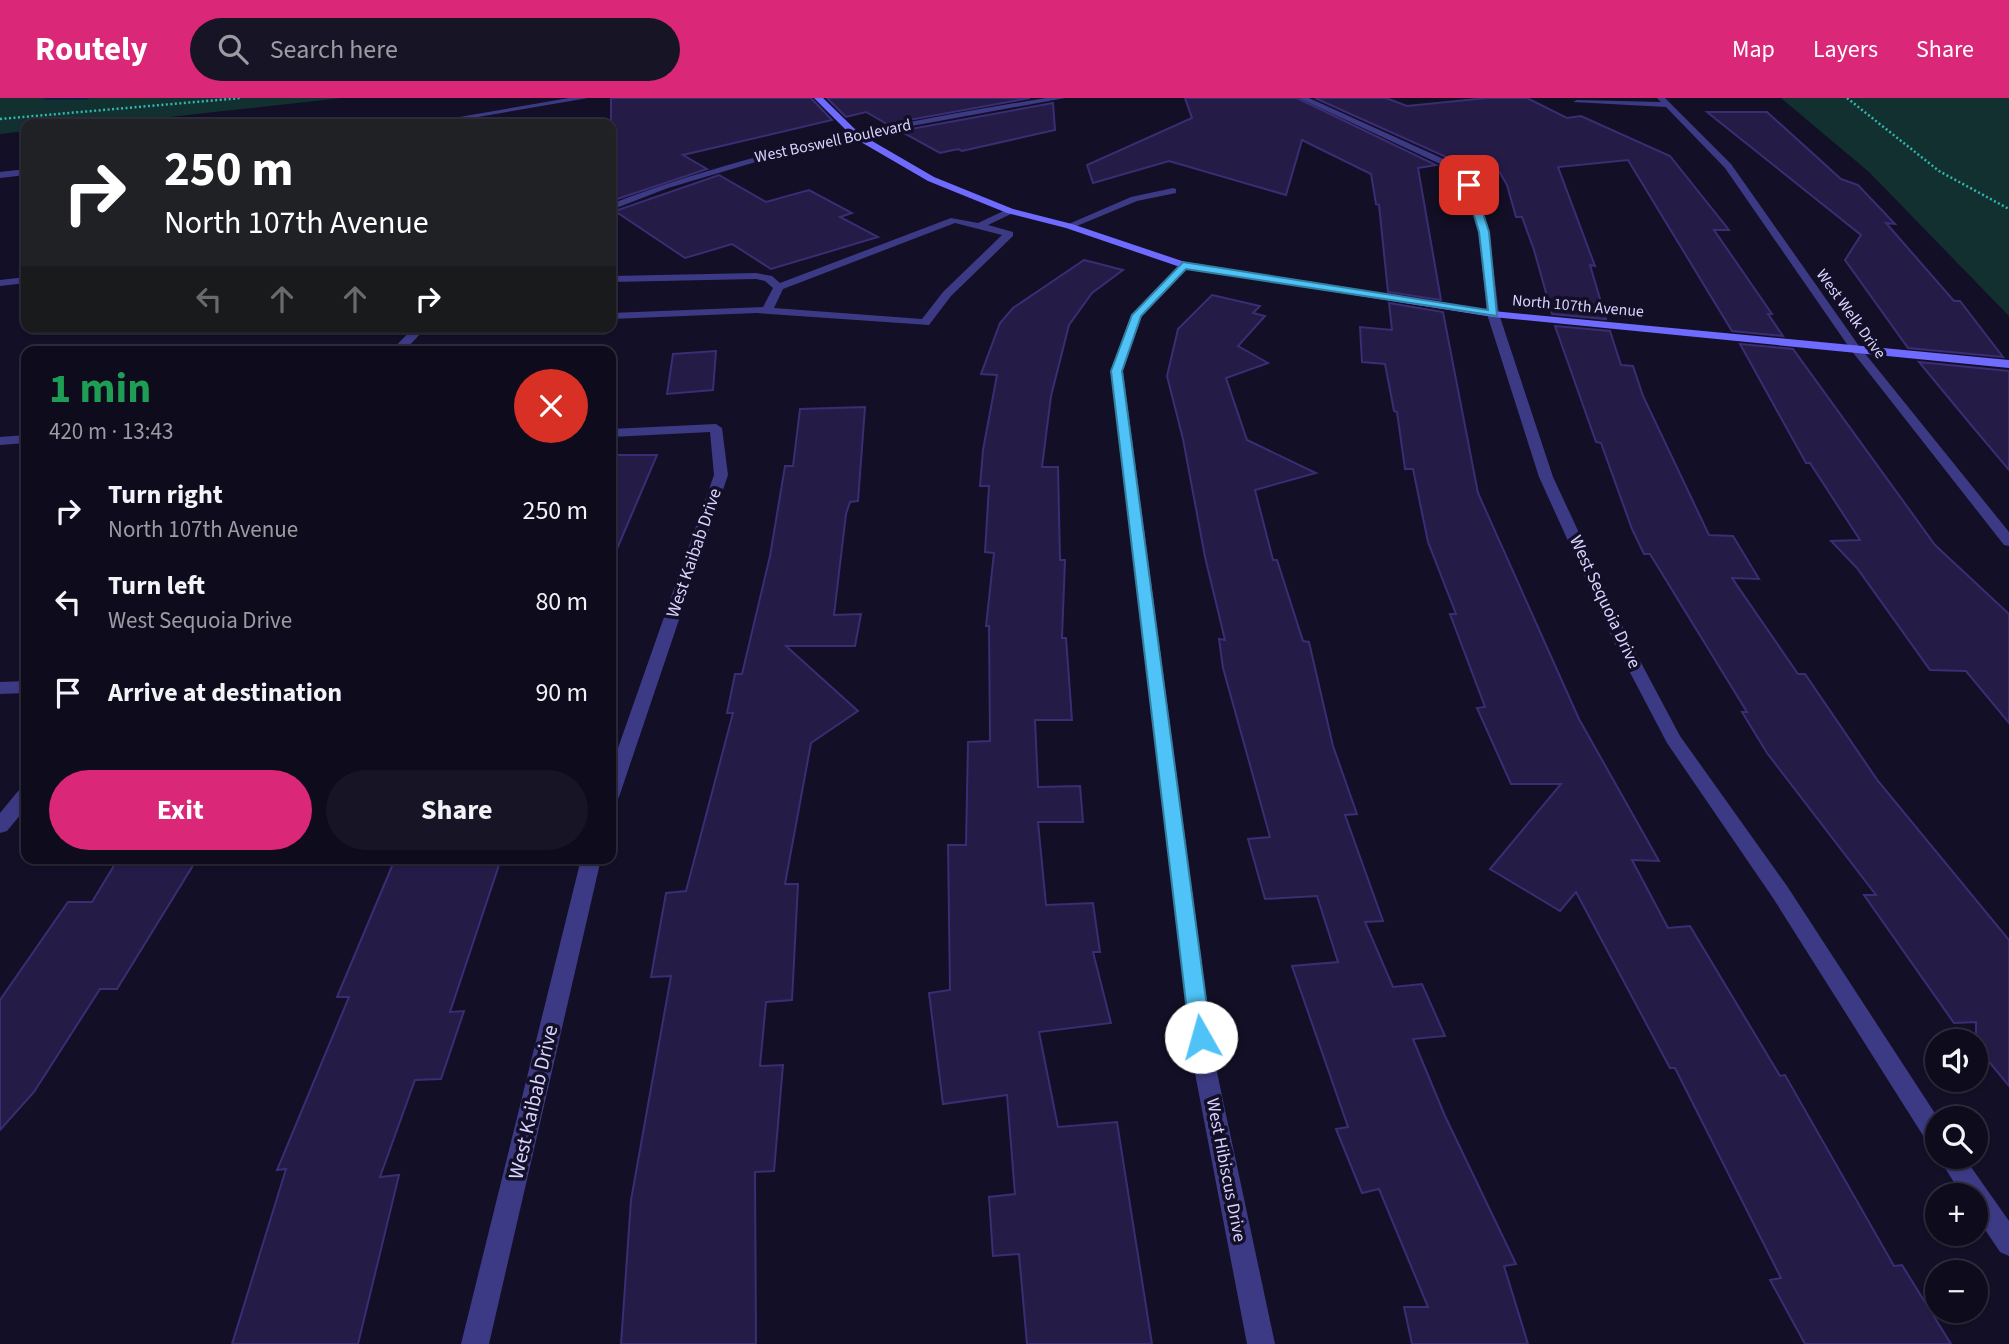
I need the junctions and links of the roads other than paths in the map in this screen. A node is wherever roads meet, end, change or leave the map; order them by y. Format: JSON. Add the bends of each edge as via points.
{"nodes":[{"id":1,"x":584,"y":98,"type":"edge"},
{"id":2,"x":818,"y":98,"type":"edge"},
{"id":3,"x":1061,"y":98,"type":"edge"},
{"id":4,"x":1303,"y":98,"type":"edge"},
{"id":5,"x":1665,"y":101,"type":"edge"},
{"id":6,"x":1577,"y":102,"type":"dead end"},
{"id":7,"x":454,"y":119,"type":"edge"},
{"id":8,"x":857,"y":136,"type":"junction"},
{"id":9,"x":21,"y":173,"type":"edge"},
{"id":10,"x":0,"y":175,"type":"edge"},
{"id":11,"x":1173,"y":191,"type":"dead end"},
{"id":12,"x":616,"y":205,"type":"edge"},
{"id":13,"x":1010,"y":211,"type":"junction"},
{"id":14,"x":979,"y":226,"type":"junction"},
{"id":15,"x":1069,"y":226,"type":"junction"},
{"id":16,"x":1183,"y":265,"type":"junction"},
{"id":17,"x":616,"y":279,"type":"edge"},
{"id":18,"x":21,"y":281,"type":"edge"},
{"id":19,"x":0,"y":283,"type":"edge"},
{"id":20,"x":779,"y":287,"type":"junction"},
{"id":21,"x":766,"y":311,"type":"junction"},
{"id":22,"x":1493,"y":314,"type":"junction"},
{"id":23,"x":616,"y":316,"type":"edge"},
{"id":24,"x":415,"y":333,"type":"edge"},
{"id":25,"x":402,"y":346,"type":"edge"},
{"id":26,"x":1855,"y":348,"type":"junction"},
{"id":27,"x":2009,"y":365,"type":"edge"},
{"id":28,"x":616,"y":433,"type":"edge"},
{"id":29,"x":21,"y":439,"type":"edge"},
{"id":30,"x":0,"y":441,"type":"edge"},
{"id":31,"x":2009,"y":542,"type":"edge"},
{"id":32,"x":21,"y":687,"type":"edge"},
{"id":33,"x":0,"y":688,"type":"edge"},
{"id":34,"x":616,"y":780,"type":"edge"},
{"id":35,"x":21,"y":801,"type":"edge"},
{"id":36,"x":0,"y":825,"type":"edge"},
{"id":37,"x":590,"y":864,"type":"edge"},
{"id":38,"x":1925,"y":1119,"type":"edge"},
{"id":39,"x":1958,"y":1169,"type":"edge"},
{"id":40,"x":2009,"y":1243,"type":"edge"},
{"id":41,"x":475,"y":1344,"type":"edge"},
{"id":42,"x":1261,"y":1344,"type":"edge"}],
"edges":[{"from":1,"to":7,"type":"street"},
{"from":2,"to":8,"type":"street","name":"North 107th Avenue"},
{"from":3,"to":8,"type":"street","name":"West Boswell Boulevard"},
{"from":4,"to":22,"type":"street","name":"West Sequoia Drive","via":[[1455,168],[1469,185],[1484,232]]},
{"from":5,"to":6,"type":"street","name":"West Welk Drive"},
{"from":5,"to":26,"type":"street","name":"West Welk Drive","via":[[1728,166]]},
{"from":8,"to":12,"type":"street","name":"West Boswell Boulevard","via":[[757,157]]},
{"from":8,"to":13,"type":"street","name":"North 107th Avenue","via":[[931,179]]},
{"from":9,"to":10,"type":"street"},
{"from":11,"to":15,"type":"street","via":[[1134,199]]},
{"from":13,"to":14,"type":"street"},
{"from":13,"to":15,"type":"street","name":"North 107th Avenue"},
{"from":14,"to":20,"type":"street","via":[[954,220]]},
{"from":14,"to":21,"type":"street","via":[[1009,234],[947,294],[925,323]]},
{"from":15,"to":16,"type":"street","name":"North 107th Avenue"},
{"from":16,"to":22,"type":"street","name":"North 107th Avenue"},
{"from":16,"to":42,"type":"street","name":"West Hibiscus Drive","via":[[1137,315],[1117,371],[1204,1063]]},
{"from":17,"to":20,"type":"street","via":[[756,276]]},
{"from":18,"to":19,"type":"street"},
{"from":20,"to":21,"type":"street"},
{"from":21,"to":23,"type":"street"},
{"from":22,"to":26,"type":"street","name":"North 107th Avenue"},
{"from":22,"to":38,"type":"street","name":"West Sequoia Drive","via":[[1546,477],[1622,642],[1674,739],[1780,892]]},
{"from":24,"to":25,"type":"street"},
{"from":26,"to":27,"type":"street","name":"North 107th Avenue"},
{"from":26,"to":31,"type":"street","name":"West Welk Drive"},
{"from":28,"to":34,"type":"street","name":"West Kaibab Drive","via":[[716,428],[721,475]]},
{"from":29,"to":30,"type":"street"},
{"from":32,"to":33,"type":"street"},
{"from":35,"to":36,"type":"street"},
{"from":37,"to":41,"type":"street","name":"West Kaibab Drive"},
{"from":39,"to":40,"type":"street"}]}
